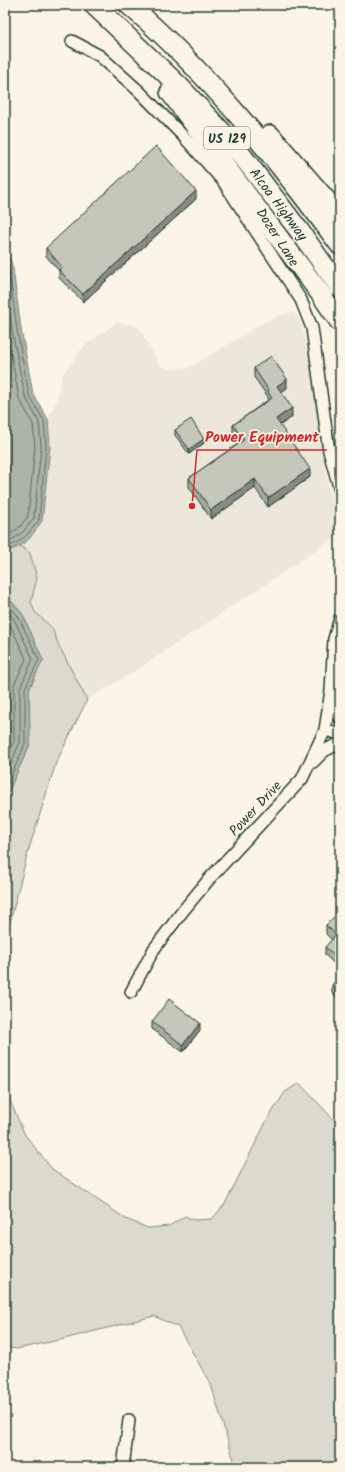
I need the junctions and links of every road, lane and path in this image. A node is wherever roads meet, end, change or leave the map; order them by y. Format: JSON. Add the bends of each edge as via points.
{"nodes":[{"id":1,"x":94,"y":5,"type":"edge"},
{"id":2,"x":129,"y":5,"type":"edge"},
{"id":3,"x":131,"y":39,"type":"junction"},
{"id":4,"x":72,"y":41,"type":"dead end"},
{"id":5,"x":197,"y":70,"type":"junction"},
{"id":6,"x":340,"y":216,"type":"edge"},
{"id":7,"x":340,"y":245,"type":"edge"},
{"id":8,"x":340,"y":288,"type":"edge"},
{"id":9,"x":340,"y":322,"type":"edge"},
{"id":10,"x":340,"y":491,"type":"edge"},
{"id":11,"x":340,"y":618,"type":"edge"},
{"id":12,"x":331,"y":690,"type":"junction"},
{"id":13,"x":340,"y":718,"type":"edge"},
{"id":14,"x":325,"y":730,"type":"junction"},
{"id":15,"x":340,"y":734,"type":"edge"},
{"id":16,"x":340,"y":743,"type":"edge"},
{"id":17,"x":306,"y":770,"type":"junction"},
{"id":18,"x":130,"y":992,"type":"dead end"},
{"id":19,"x":129,"y":1420,"type":"dead end"},
{"id":20,"x":123,"y":1467,"type":"edge"}],
"edges":[{"from":1,"to":3,"type":"highway","name":"Alcoa Highway","number":"US 129"},
{"from":2,"to":5,"type":"highway","name":"Alcoa Highway","number":"US 129"},
{"from":3,"to":8,"type":"highway","name":"Alcoa Highway","number":"US 129","via":[[239,152]]},
{"from":3,"to":9,"type":"highway"},
{"from":4,"to":10,"type":"street","name":"Dozer Lane","via":[[100,56],[140,92],[211,166],[301,300],[312,328],[329,451]]},
{"from":5,"to":6,"type":"highway","via":[[275,140]]},
{"from":5,"to":7,"type":"highway","name":"Alcoa Highway","number":"US 129","via":[[246,124]]},
{"from":11,"to":12,"type":"street","name":"Power Drive","via":[[334,639]]},
{"from":12,"to":13,"type":"street"},
{"from":12,"to":14,"type":"street","name":"Power Drive"},
{"from":14,"to":15,"type":"street"},
{"from":14,"to":17,"type":"street","name":"Power Drive"},
{"from":16,"to":17,"type":"street","via":[[324,751]]},
{"from":17,"to":18,"type":"street","name":"Power Drive","via":[[302,779],[182,912],[154,949]]},
{"from":19,"to":20,"type":"street"}]}
